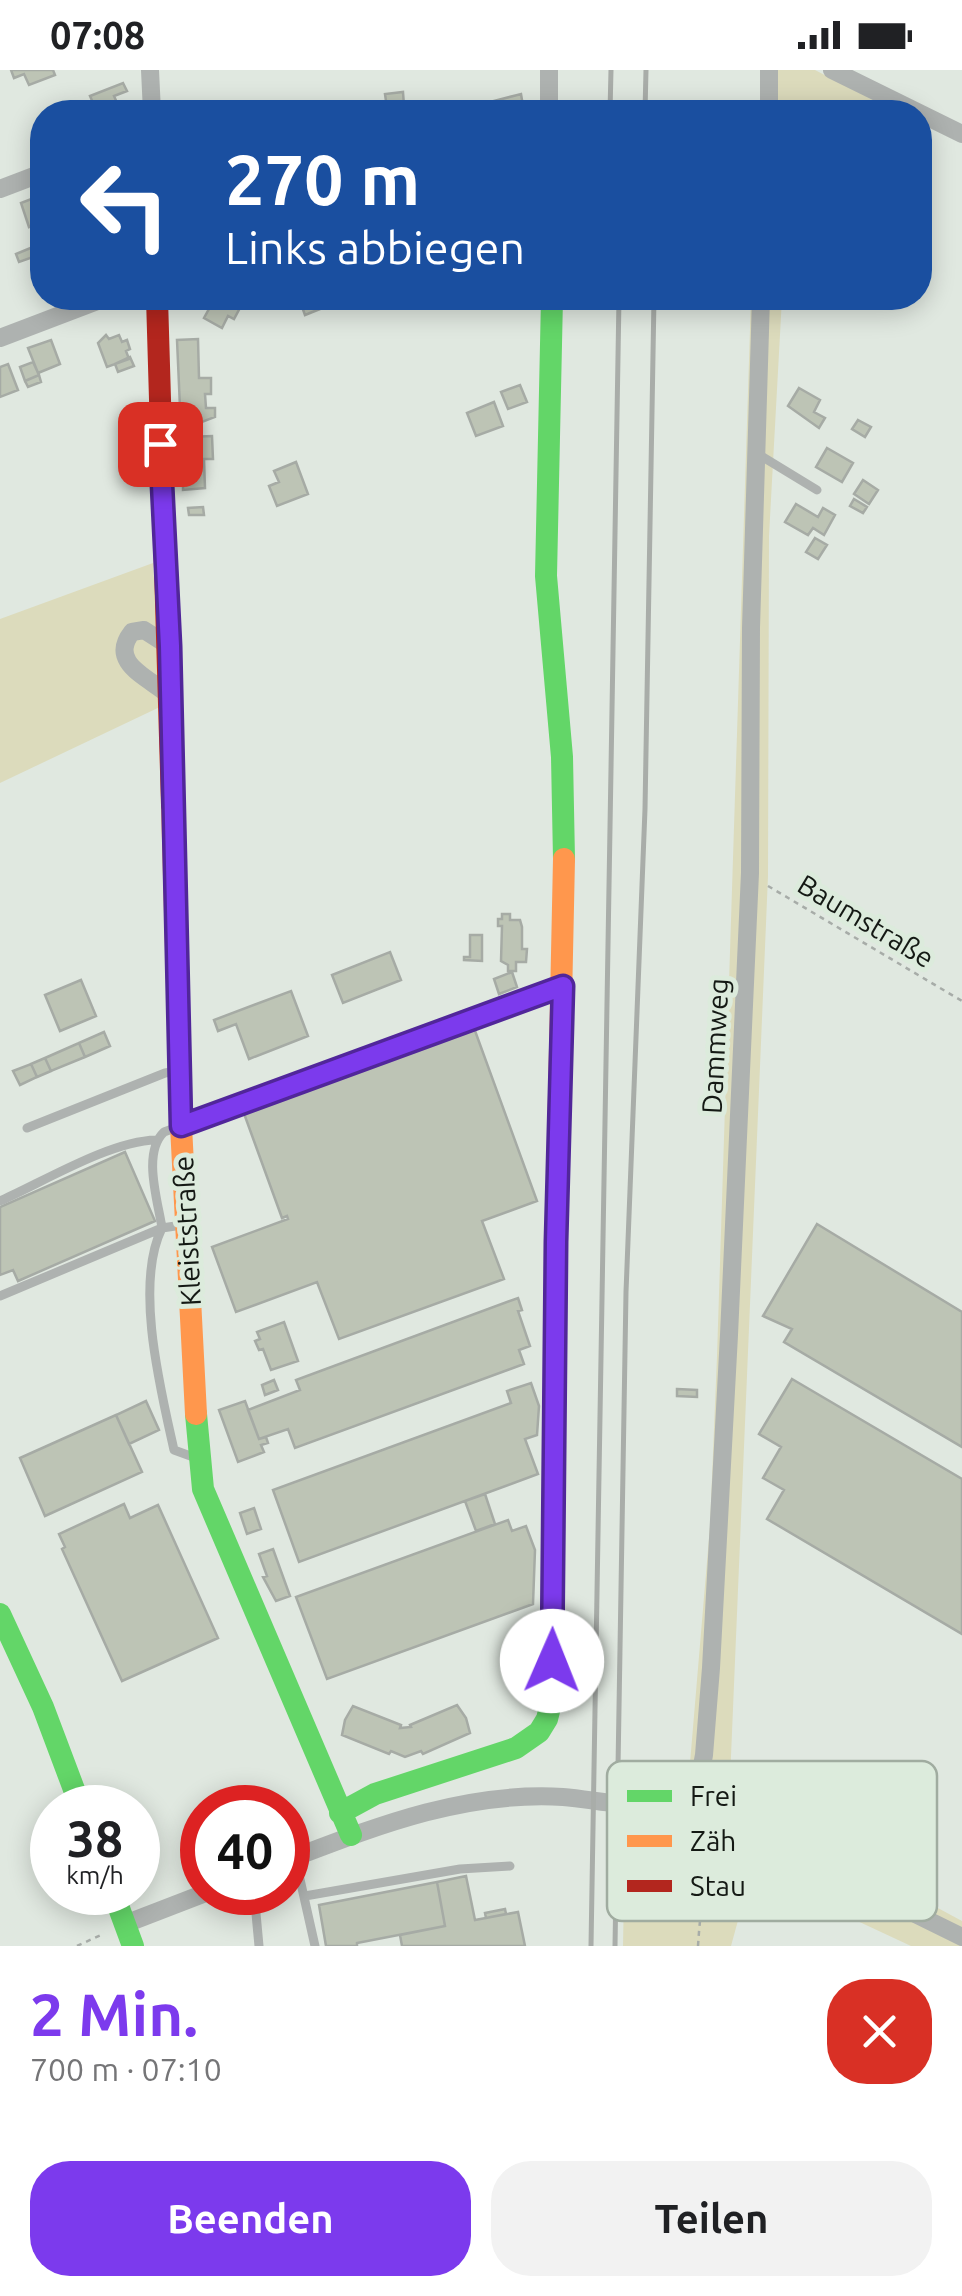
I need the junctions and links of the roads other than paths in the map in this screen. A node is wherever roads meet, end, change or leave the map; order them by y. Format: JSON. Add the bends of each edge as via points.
{"nodes":[{"id":1,"x":150,"y":70,"type":"edge"},
{"id":2,"x":548,"y":70,"type":"edge"},
{"id":3,"x":769,"y":70,"type":"edge"},
{"id":4,"x":832,"y":70,"type":"edge"},
{"id":5,"x":151,"y":100,"type":"edge"},
{"id":6,"x":549,"y":100,"type":"edge"},
{"id":7,"x":769,"y":100,"type":"edge"},
{"id":8,"x":893,"y":100,"type":"edge"},
{"id":9,"x":932,"y":119,"type":"edge"},
{"id":10,"x":962,"y":134,"type":"edge"},
{"id":11,"x":30,"y":178,"type":"edge"},
{"id":12,"x":0,"y":189,"type":"edge"},
{"id":13,"x":74,"y":310,"type":"edge"},
{"id":14,"x":156,"y":310,"type":"edge"},
{"id":15,"x":552,"y":310,"type":"edge"},
{"id":16,"x":761,"y":310,"type":"edge"},
{"id":17,"x":0,"y":338,"type":"edge"},
{"id":18,"x":755,"y":453,"type":"junction"},
{"id":19,"x":818,"y":490,"type":"dead end"},
{"id":20,"x":170,"y":646,"type":"junction"},
{"id":21,"x":171,"y":696,"type":"junction"},
{"id":22,"x":563,"y":986,"type":"junction"},
{"id":23,"x":180,"y":1071,"type":"junction"},
{"id":24,"x":181,"y":1126,"type":"junction"},
{"id":25,"x":27,"y":1128,"type":"dead end"},
{"id":26,"x":156,"y":1140,"type":"junction"},
{"id":27,"x":0,"y":1202,"type":"edge"},
{"id":28,"x":186,"y":1224,"type":"junction"},
{"id":29,"x":162,"y":1228,"type":"junction"},
{"id":30,"x":0,"y":1296,"type":"edge"},
{"id":31,"x":198,"y":1459,"type":"junction"},
{"id":32,"x":0,"y":1614,"type":"edge"},
{"id":33,"x":703,"y":1761,"type":"edge"},
{"id":34,"x":72,"y":1785,"type":"edge"},
{"id":35,"x":607,"y":1801,"type":"edge"},
{"id":36,"x":340,"y":1813,"type":"junction"},
{"id":37,"x":351,"y":1835,"type":"junction"},
{"id":38,"x":310,"y":1851,"type":"edge"},
{"id":39,"x":510,"y":1866,"type":"dead end"},
{"id":40,"x":310,"y":1895,"type":"edge"},
{"id":41,"x":180,"y":1907,"type":"edge"},
{"id":42,"x":256,"y":1915,"type":"edge"},
{"id":43,"x":309,"y":1915,"type":"edge"},
{"id":44,"x":929,"y":1921,"type":"edge"},
{"id":45,"x":129,"y":1935,"type":"edge"},
{"id":46,"x":962,"y":1937,"type":"edge"},
{"id":47,"x":259,"y":1946,"type":"edge"},
{"id":48,"x":315,"y":1946,"type":"edge"}],
"edges":[{"from":1,"to":5,"type":"street"},
{"from":2,"to":6,"type":"street"},
{"from":3,"to":7,"type":"street"},
{"from":4,"to":8,"type":"street"},
{"from":9,"to":10,"type":"street"},
{"from":11,"to":12,"type":"street"},
{"from":13,"to":17,"type":"street"},
{"from":14,"to":20,"type":"street","name":"Kleiststraße"},
{"from":15,"to":22,"type":"street","via":[[546,576],[562,757]]},
{"from":16,"to":18,"type":"street","name":"Dammweg"},
{"from":18,"to":19,"type":"lane"},
{"from":18,"to":33,"type":"street","name":"Dammweg","via":[[750,873]]},
{"from":20,"to":21,"type":"street","name":"Kleiststraße"},
{"from":20,"to":21,"type":"street","via":[[144,630],[132,632],[123,656]]},
{"from":21,"to":23,"type":"street","name":"Kleiststraße"},
{"from":22,"to":24,"type":"lane"},
{"from":22,"to":36,"type":"street","via":[[547,1718],[516,1748],[375,1794]]},
{"from":23,"to":24,"type":"street","name":"Kleiststraße"},
{"from":23,"to":25,"type":"lane"},
{"from":24,"to":26,"type":"lane"},
{"from":24,"to":28,"type":"street","name":"Kleiststraße"},
{"from":26,"to":27,"type":"lane","via":[[116,1148]]},
{"from":26,"to":29,"type":"lane","via":[[152,1157]]},
{"from":28,"to":29,"type":"lane"},
{"from":28,"to":31,"type":"street","name":"Kleiststraße"},
{"from":29,"to":30,"type":"lane"},
{"from":29,"to":31,"type":"lane","via":[[152,1275],[157,1373],[174,1450]]},
{"from":31,"to":36,"type":"street","name":"Kleiststraße","via":[[204,1488]]},
{"from":32,"to":34,"type":"street"},
{"from":35,"to":37,"type":"street","via":[[476,1800]]},
{"from":36,"to":37,"type":"street","name":"Kleiststraße"},
{"from":37,"to":38,"type":"street"},
{"from":39,"to":40,"type":"lane"},
{"from":41,"to":45,"type":"street"},
{"from":42,"to":47,"type":"lane"},
{"from":43,"to":48,"type":"lane"},
{"from":44,"to":46,"type":"street"}]}
